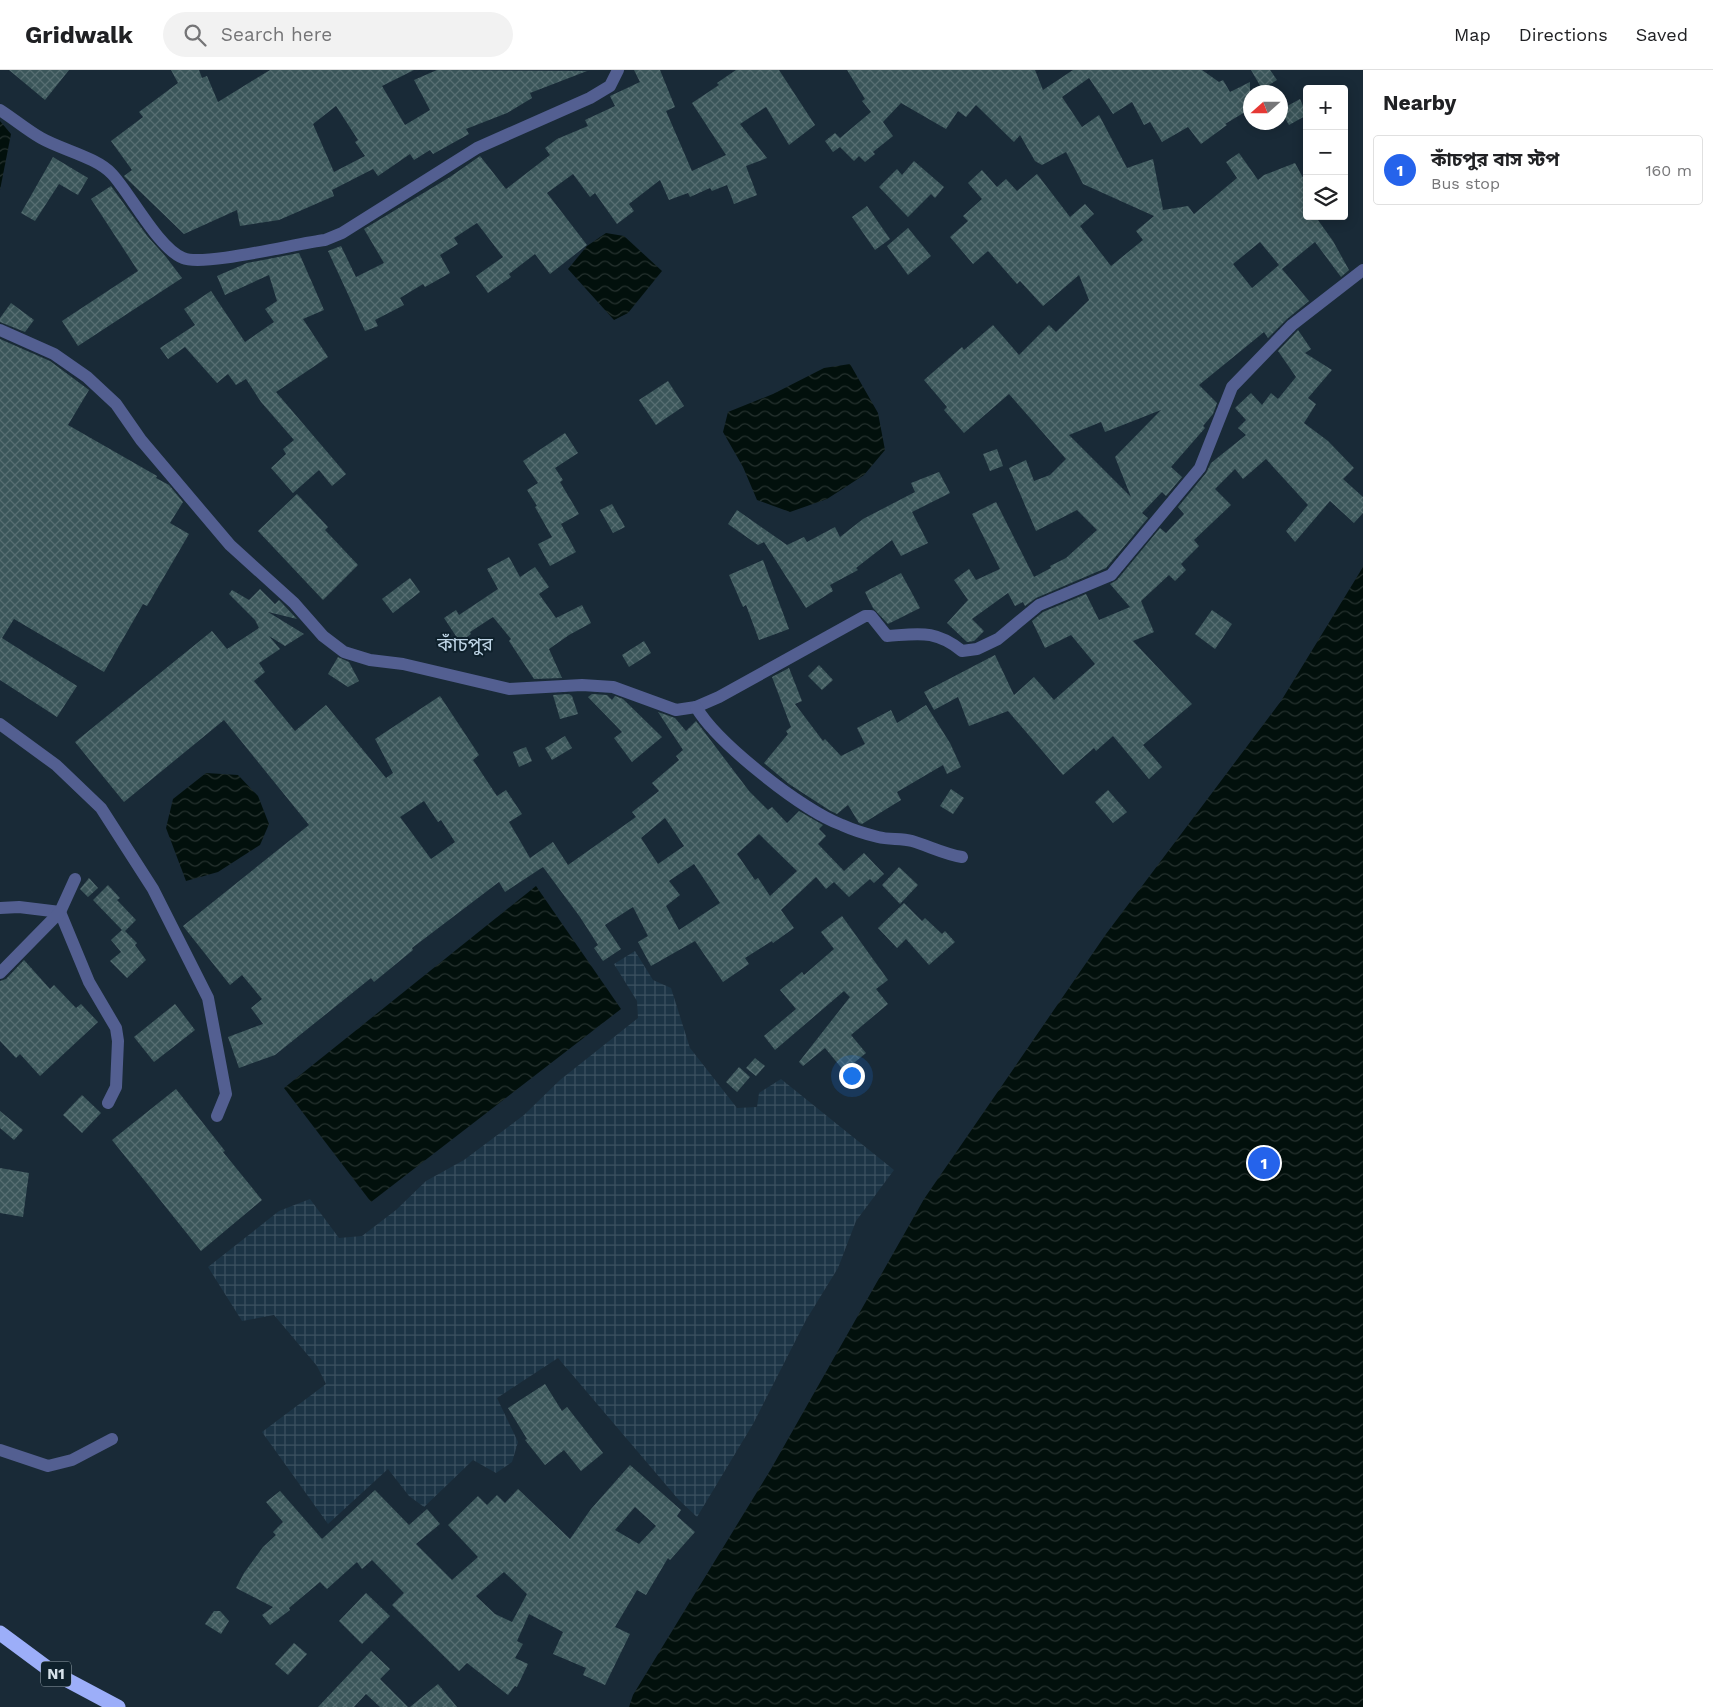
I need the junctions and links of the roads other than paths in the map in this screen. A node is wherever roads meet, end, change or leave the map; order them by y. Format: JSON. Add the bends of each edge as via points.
{"nodes":[{"id":1,"x":618,"y":70,"type":"edge"},
{"id":2,"x":0,"y":110,"type":"edge"},
{"id":3,"x":1363,"y":270,"type":"edge"},
{"id":4,"x":0,"y":330,"type":"edge"},
{"id":5,"x":696,"y":707,"type":"junction"},
{"id":6,"x":0,"y":724,"type":"edge"},
{"id":7,"x":962,"y":857,"type":"dead end"},
{"id":8,"x":75,"y":879,"type":"dead end"},
{"id":9,"x":0,"y":908,"type":"edge"},
{"id":10,"x":60,"y":912,"type":"junction"},
{"id":11,"x":0,"y":973,"type":"edge"},
{"id":12,"x":108,"y":1103,"type":"dead end"},
{"id":13,"x":216,"y":1116,"type":"dead end"},
{"id":14,"x":112,"y":1439,"type":"dead end"},
{"id":15,"x":0,"y":1450,"type":"edge"},
{"id":16,"x":0,"y":1633,"type":"edge"},
{"id":17,"x":118,"y":1707,"type":"edge"}],
"edges":[{"from":1,"to":2,"type":"street","via":[[610,86],[590,98],[477,148],[342,233],[325,240],[206,260],[183,258],[167,245],[112,174],[42,138]]},
{"from":3,"to":5,"type":"street","via":[[1292,325],[1232,387],[1200,468],[1111,575],[1039,605],[998,639],[978,649],[962,651],[951,642],[919,632],[886,636],[871,616],[865,616],[762,675]]},
{"from":4,"to":5,"type":"street","via":[[54,354],[87,376],[116,404],[141,440],[230,546],[294,603],[323,636],[344,652],[509,689],[582,685],[613,687],[676,710]]},
{"from":5,"to":7,"type":"street","via":[[721,738],[754,766],[840,825],[878,837],[911,841],[943,854]]},
{"from":6,"to":13,"type":"street","via":[[56,765],[101,808],[153,889],[208,998],[226,1094]]},
{"from":8,"to":10,"type":"street"},
{"from":9,"to":10,"type":"street"},
{"from":10,"to":11,"type":"street"},
{"from":10,"to":12,"type":"street","via":[[89,982],[116,1028],[116,1087]]},
{"from":14,"to":15,"type":"street","via":[[72,1460],[48,1466]]},
{"from":16,"to":17,"type":"highway","number":"N1","via":[[54,1673]]}]}
